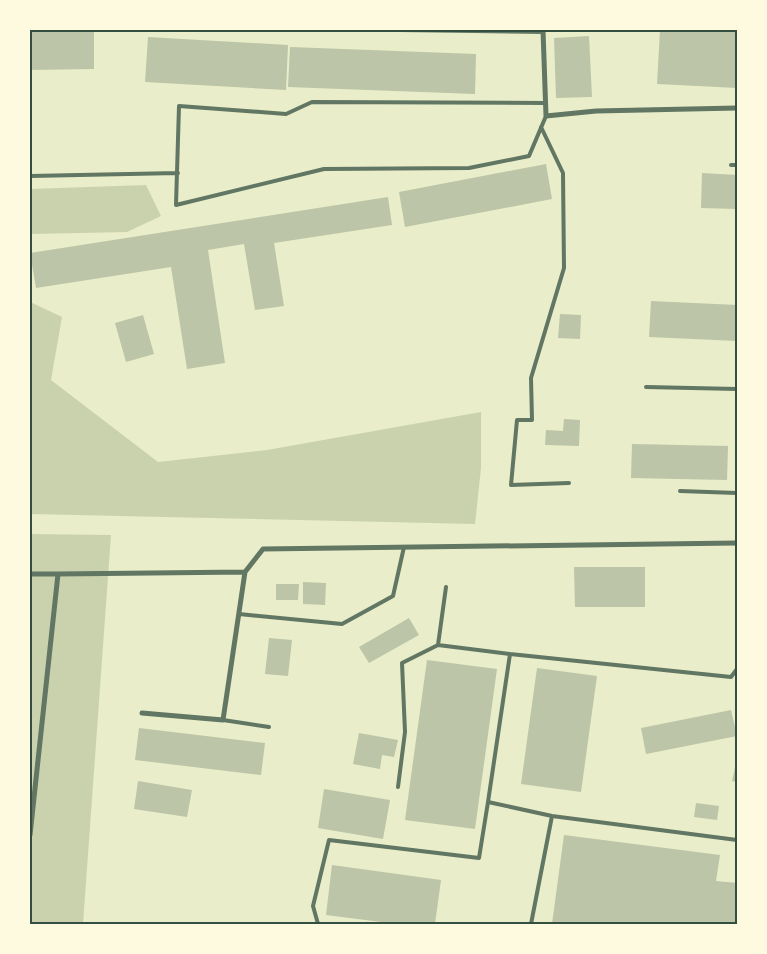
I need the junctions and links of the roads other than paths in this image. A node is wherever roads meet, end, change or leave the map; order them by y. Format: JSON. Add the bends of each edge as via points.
{"nodes":[{"id":1,"x":400,"y":30,"type":"edge"},
{"id":2,"x":543,"y":31,"type":"edge"},
{"id":3,"x":546,"y":103,"type":"junction"},
{"id":4,"x":737,"y":108,"type":"edge"},
{"id":5,"x":546,"y":116,"type":"junction"},
{"id":6,"x":542,"y":127,"type":"junction"},
{"id":7,"x":731,"y":165,"type":"dead end"},
{"id":8,"x":737,"y":165,"type":"edge"},
{"id":9,"x":178,"y":173,"type":"junction"},
{"id":10,"x":30,"y":176,"type":"edge"},
{"id":11,"x":646,"y":387,"type":"dead end"},
{"id":12,"x":737,"y":389,"type":"edge"},
{"id":13,"x":569,"y":483,"type":"dead end"},
{"id":14,"x":680,"y":491,"type":"dead end"},
{"id":15,"x":737,"y":493,"type":"edge"},
{"id":16,"x":737,"y":543,"type":"edge"},
{"id":17,"x":404,"y":547,"type":"junction"},
{"id":18,"x":246,"y":572,"type":"junction"},
{"id":19,"x":30,"y":574,"type":"edge"},
{"id":20,"x":58,"y":574,"type":"junction"},
{"id":21,"x":446,"y":587,"type":"dead end"},
{"id":22,"x":239,"y":614,"type":"junction"},
{"id":23,"x":438,"y":645,"type":"junction"},
{"id":24,"x":510,"y":654,"type":"junction"},
{"id":25,"x":737,"y":669,"type":"edge"},
{"id":26,"x":142,"y":713,"type":"dead end"},
{"id":27,"x":223,"y":720,"type":"junction"},
{"id":28,"x":270,"y":727,"type":"dead end"},
{"id":29,"x":398,"y":787,"type":"dead end"},
{"id":30,"x":488,"y":802,"type":"junction"},
{"id":31,"x":552,"y":816,"type":"junction"},
{"id":32,"x":30,"y":835,"type":"edge"},
{"id":33,"x":737,"y":840,"type":"edge"},
{"id":34,"x":318,"y":924,"type":"edge"},
{"id":35,"x":530,"y":924,"type":"edge"}],
"edges":[{"from":1,"to":2,"type":"lane"},
{"from":2,"to":3,"type":"street"},
{"from":3,"to":5,"type":"street"},
{"from":3,"to":9,"type":"lane","via":[[312,102],[286,114],[179,106]]},
{"from":4,"to":5,"type":"street","via":[[596,111]]},
{"from":5,"to":6,"type":"lane"},
{"from":6,"to":9,"type":"lane","via":[[529,156],[469,168],[324,169],[176,205]]},
{"from":6,"to":13,"type":"lane","via":[[562,173],[564,268],[531,378],[532,420],[517,420],[511,484]]},
{"from":7,"to":8,"type":"lane"},
{"from":9,"to":10,"type":"lane"},
{"from":11,"to":12,"type":"lane"},
{"from":14,"to":15,"type":"lane"},
{"from":16,"to":17,"type":"street"},
{"from":17,"to":18,"type":"street","via":[[263,549]]},
{"from":17,"to":22,"type":"lane","via":[[393,596],[342,624]]},
{"from":18,"to":20,"type":"street"},
{"from":18,"to":22,"type":"street"},
{"from":19,"to":20,"type":"street"},
{"from":20,"to":32,"type":"street"},
{"from":21,"to":23,"type":"lane"},
{"from":22,"to":27,"type":"street"},
{"from":23,"to":24,"type":"lane"},
{"from":23,"to":29,"type":"lane","via":[[402,663],[405,732]]},
{"from":24,"to":25,"type":"lane","via":[[730,677]]},
{"from":24,"to":30,"type":"lane"},
{"from":26,"to":27,"type":"street"},
{"from":27,"to":28,"type":"lane"},
{"from":30,"to":31,"type":"lane"},
{"from":30,"to":34,"type":"lane","via":[[479,858],[330,840],[313,906]]},
{"from":31,"to":33,"type":"lane"},
{"from":31,"to":35,"type":"lane"}]}
